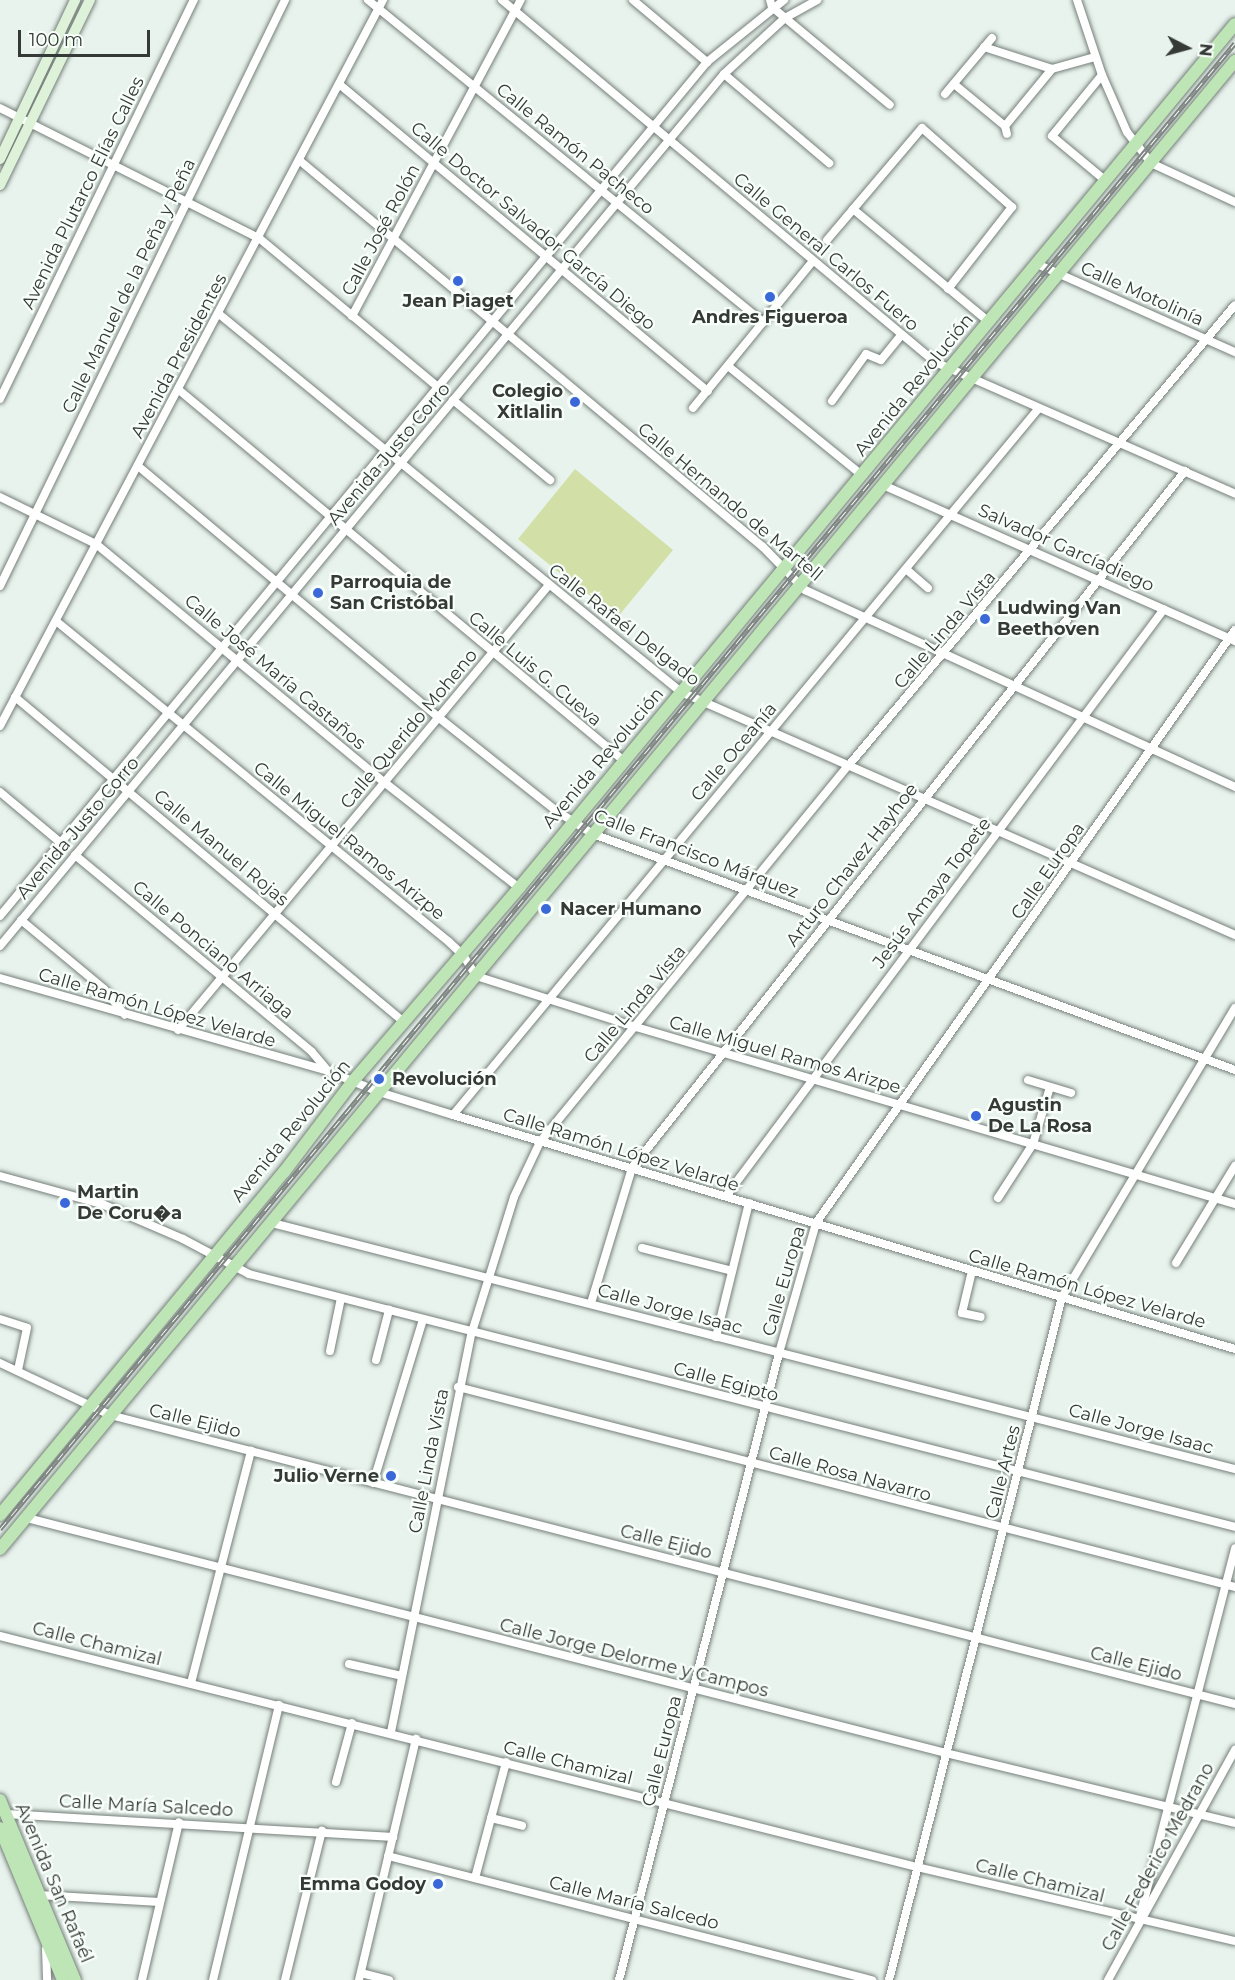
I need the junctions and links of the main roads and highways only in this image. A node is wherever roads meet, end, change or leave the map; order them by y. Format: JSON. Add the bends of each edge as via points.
{"nodes":[{"id":1,"x":75,"y":0,"type":"edge"},
{"id":2,"x":90,"y":0,"type":"edge"},
{"id":3,"x":1235,"y":24,"type":"edge"},
{"id":4,"x":1235,"y":61,"type":"edge"},
{"id":5,"x":25,"y":120,"type":"junction"},
{"id":6,"x":0,"y":159,"type":"edge"},
{"id":7,"x":0,"y":185,"type":"edge"},
{"id":8,"x":0,"y":1515,"type":"edge"},
{"id":9,"x":0,"y":1549,"type":"edge"},
{"id":10,"x":0,"y":1800,"type":"edge"},
{"id":11,"x":0,"y":1828,"type":"edge"},
{"id":12,"x":10,"y":1853,"type":"edge"},
{"id":13,"x":33,"y":1895,"type":"junction"},
{"id":14,"x":63,"y":1980,"type":"edge"},
{"id":15,"x":76,"y":1980,"type":"edge"}],
"edges":[{"from":1,"to":5,"type":"main road"},
{"from":2,"to":5,"type":"main road"},
{"from":3,"to":8,"type":"main road","name":"Avenida Revolución","via":[[519,888],[352,1081]]},
{"from":4,"to":9,"type":"main road"},
{"from":5,"to":6,"type":"main road"},
{"from":5,"to":7,"type":"main road"},
{"from":10,"to":12,"type":"main road","name":"Avenida San Rafaél","via":[[6,1814]]},
{"from":11,"to":12,"type":"main road","name":"Avenida San Rafaél"},
{"from":12,"to":13,"type":"main road","name":"Avenida San Rafaél"},
{"from":13,"to":14,"type":"main road","name":"Avenida San Rafaél"},
{"from":13,"to":15,"type":"main road","name":"Avenida San Rafaél"}]}
